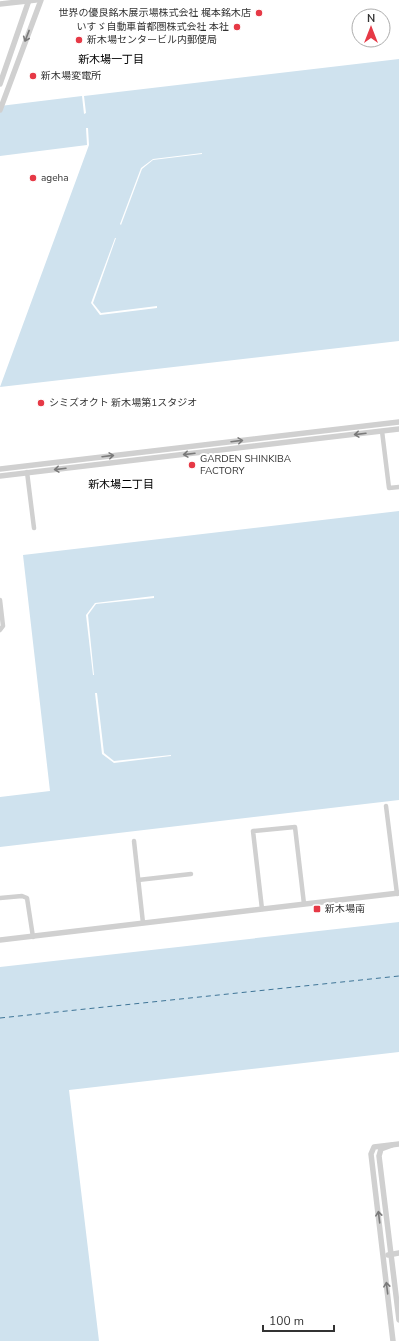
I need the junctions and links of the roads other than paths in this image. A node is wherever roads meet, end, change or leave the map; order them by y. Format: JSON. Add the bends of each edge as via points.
{"nodes":[{"id":1,"x":29,"y":0,"type":"edge"},
{"id":2,"x":36,"y":0,"type":"edge"},
{"id":3,"x":41,"y":0,"type":"edge"},
{"id":4,"x":0,"y":4,"type":"edge"},
{"id":5,"x":7,"y":65,"type":"junction"},
{"id":6,"x":0,"y":66,"type":"edge"},
{"id":7,"x":0,"y":84,"type":"edge"},
{"id":8,"x":0,"y":110,"type":"edge"},
{"id":9,"x":399,"y":422,"type":"edge"},
{"id":10,"x":399,"y":429,"type":"edge"},
{"id":11,"x":382,"y":431,"type":"junction"},
{"id":12,"x":278,"y":436,"type":"junction"},
{"id":13,"x":279,"y":443,"type":"junction"},
{"id":14,"x":95,"y":458,"type":"junction"},
{"id":15,"x":96,"y":465,"type":"junction"},
{"id":16,"x":0,"y":469,"type":"edge"},
{"id":17,"x":27,"y":472,"type":"junction"},
{"id":18,"x":0,"y":476,"type":"edge"},
{"id":19,"x":399,"y":487,"type":"edge"},
{"id":20,"x":34,"y":528,"type":"dead end"},
{"id":21,"x":0,"y":600,"type":"edge"},
{"id":22,"x":0,"y":630,"type":"edge"},
{"id":23,"x":386,"y":806,"type":"dead end"},
{"id":24,"x":134,"y":841,"type":"dead end"},
{"id":25,"x":191,"y":874,"type":"dead end"},
{"id":26,"x":138,"y":880,"type":"junction"},
{"id":27,"x":398,"y":893,"type":"edge"},
{"id":28,"x":0,"y":898,"type":"edge"},
{"id":29,"x":304,"y":904,"type":"junction"},
{"id":30,"x":262,"y":909,"type":"junction"},
{"id":31,"x":143,"y":923,"type":"junction"},
{"id":32,"x":33,"y":937,"type":"junction"},
{"id":33,"x":0,"y":940,"type":"edge"},
{"id":34,"x":396,"y":1144,"type":"edge"},
{"id":35,"x":391,"y":1254,"type":"junction"},
{"id":36,"x":399,"y":1254,"type":"edge"},
{"id":37,"x":384,"y":1255,"type":"junction"},
{"id":38,"x":399,"y":1262,"type":"edge"},
{"id":39,"x":392,"y":1263,"type":"junction"},
{"id":40,"x":385,"y":1264,"type":"junction"},
{"id":41,"x":399,"y":1320,"type":"edge"},
{"id":42,"x":393,"y":1341,"type":"edge"}],
"edges":[{"from":1,"to":2,"type":"street"},
{"from":1,"to":4,"type":"street"},
{"from":1,"to":5,"type":"street"},
{"from":3,"to":8,"type":"street","one_way":true},
{"from":5,"to":6,"type":"street"},
{"from":5,"to":7,"type":"street"},
{"from":9,"to":12,"type":"street"},
{"from":10,"to":11,"type":"street"},
{"from":11,"to":13,"type":"street","one_way":true},
{"from":11,"to":19,"type":"street","via":[[389,488]]},
{"from":12,"to":13,"type":"street"},
{"from":14,"to":12,"type":"street","one_way":true},
{"from":13,"to":15,"type":"street","one_way":true},
{"from":14,"to":15,"type":"street"},
{"from":14,"to":16,"type":"street"},
{"from":15,"to":17,"type":"street","one_way":true},
{"from":17,"to":18,"type":"street"},
{"from":17,"to":20,"type":"street"},
{"from":21,"to":22,"type":"street","via":[[3,626]]},
{"from":23,"to":27,"type":"street"},
{"from":24,"to":26,"type":"street"},
{"from":25,"to":26,"type":"street"},
{"from":26,"to":31,"type":"street"},
{"from":27,"to":29,"type":"street"},
{"from":28,"to":32,"type":"street","via":[[26,897],[29,901]]},
{"from":29,"to":30,"type":"street"},
{"from":29,"to":30,"type":"street","via":[[295,827],[254,831]]},
{"from":30,"to":31,"type":"street"},
{"from":31,"to":32,"type":"street"},
{"from":32,"to":33,"type":"street"},
{"from":34,"to":35,"type":"street","via":[[381,1149],[379,1156]]},
{"from":37,"to":34,"type":"street","one_way":true,"via":[[371,1154],[374,1146]]},
{"from":35,"to":36,"type":"street"},
{"from":35,"to":37,"type":"street"},
{"from":35,"to":39,"type":"street"},
{"from":37,"to":40,"type":"street"},
{"from":38,"to":39,"type":"street"},
{"from":39,"to":40,"type":"street"},
{"from":39,"to":41,"type":"street"},
{"from":42,"to":40,"type":"street","one_way":true}]}
